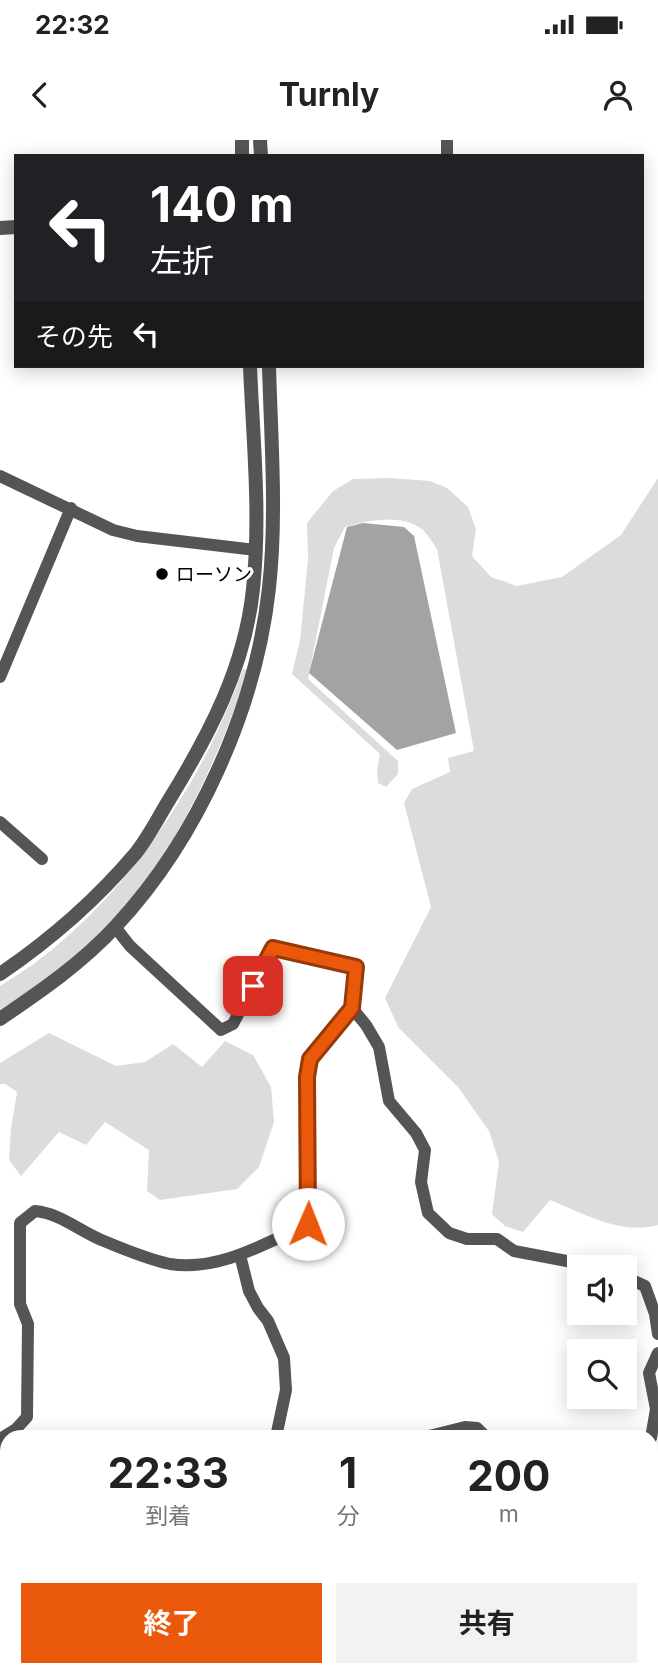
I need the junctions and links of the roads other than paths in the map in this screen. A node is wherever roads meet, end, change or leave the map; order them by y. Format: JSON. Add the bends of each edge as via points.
{"nodes":[{"id":1,"x":250,"y":368,"type":"edge"},
{"id":2,"x":269,"y":368,"type":"edge"},
{"id":3,"x":0,"y":476,"type":"edge"},
{"id":4,"x":71,"y":508,"type":"junction"},
{"id":5,"x":256,"y":550,"type":"junction"},
{"id":6,"x":0,"y":677,"type":"edge"},
{"id":7,"x":0,"y":822,"type":"edge"},
{"id":8,"x":42,"y":859,"type":"dead end"},
{"id":9,"x":115,"y":927,"type":"junction"},
{"id":10,"x":0,"y":974,"type":"edge"},
{"id":11,"x":352,"y":1008,"type":"junction"},
{"id":12,"x":0,"y":1019,"type":"edge"},
{"id":13,"x":240,"y":1255,"type":"junction"},
{"id":14,"x":567,"y":1261,"type":"edge"},
{"id":15,"x":637,"y":1282,"type":"edge"},
{"id":16,"x":658,"y":1331,"type":"edge"},
{"id":17,"x":658,"y":1353,"type":"edge"},
{"id":18,"x":12,"y":1430,"type":"edge"},
{"id":19,"x":277,"y":1430,"type":"edge"},
{"id":20,"x":453,"y":1430,"type":"edge"},
{"id":21,"x":479,"y":1430,"type":"edge"},
{"id":22,"x":652,"y":1430,"type":"edge"}],
"edges":[{"from":1,"to":5,"type":"street"},
{"from":2,"to":9,"type":"street","via":[[272,553],[259,650],[247,694],[191,822],[164,868]]},
{"from":3,"to":4,"type":"street"},
{"from":4,"to":5,"type":"street","via":[[113,530],[137,536]]},
{"from":4,"to":6,"type":"street"},
{"from":5,"to":10,"type":"street","via":[[244,637],[230,686],[200,751],[137,852],[69,921]]},
{"from":7,"to":8,"type":"street"},
{"from":9,"to":11,"type":"street","via":[[221,1030],[233,1024],[273,948],[356,967]]},
{"from":9,"to":12,"type":"street","via":[[45,989]]},
{"from":11,"to":13,"type":"street","via":[[310,1059],[308,1224]]},
{"from":11,"to":14,"type":"street","via":[[379,1047],[388,1101],[425,1150],[421,1182],[428,1213],[449,1233],[467,1239],[497,1239],[514,1251]]},
{"from":13,"to":18,"type":"street","via":[[199,1265],[170,1264],[104,1241],[47,1212],[36,1211],[20,1223],[20,1304],[28,1324],[27,1417]]},
{"from":13,"to":19,"type":"street","via":[[249,1290],[284,1358],[286,1390]]},
{"from":15,"to":16,"type":"street","via":[[645,1286]]},
{"from":17,"to":22,"type":"street","via":[[649,1373],[656,1409]]},
{"from":20,"to":21,"type":"street"}]}
